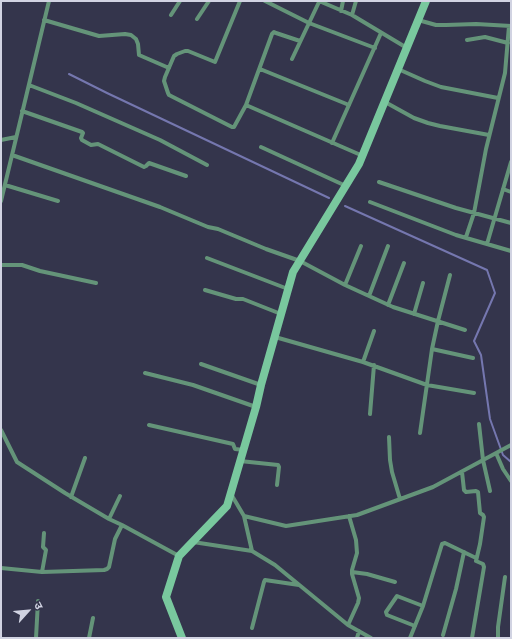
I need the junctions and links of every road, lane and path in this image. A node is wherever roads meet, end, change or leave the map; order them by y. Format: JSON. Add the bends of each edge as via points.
{"nodes":[{"id":1,"x":49,"y":1,"type":"edge"},
{"id":2,"x":180,"y":1,"type":"edge"},
{"id":3,"x":209,"y":1,"type":"edge"},
{"id":4,"x":240,"y":1,"type":"edge"},
{"id":5,"x":265,"y":1,"type":"edge"},
{"id":6,"x":319,"y":1,"type":"edge"},
{"id":7,"x":343,"y":1,"type":"edge"},
{"id":8,"x":356,"y":1,"type":"edge"},
{"id":9,"x":426,"y":1,"type":"edge"},
{"id":10,"x":341,"y":11,"type":"junction"},
{"id":11,"x":171,"y":15,"type":"dead end"},
{"id":12,"x":352,"y":15,"type":"junction"},
{"id":13,"x":197,"y":19,"type":"dead end"},
{"id":14,"x":44,"y":20,"type":"junction"},
{"id":15,"x":418,"y":20,"type":"junction"},
{"id":16,"x":309,"y":23,"type":"junction"},
{"id":17,"x":510,"y":26,"type":"edge"},
{"id":18,"x":382,"y":33,"type":"junction"},
{"id":19,"x":467,"y":40,"type":"dead end"},
{"id":20,"x":300,"y":41,"type":"junction"},
{"id":21,"x":508,"y":43,"type":"junction"},
{"id":22,"x":375,"y":48,"type":"junction"},
{"id":23,"x":407,"y":48,"type":"junction"},
{"id":24,"x":292,"y":59,"type":"dead end"},
{"id":25,"x":169,"y":68,"type":"junction"},
{"id":26,"x":260,"y":69,"type":"junction"},
{"id":27,"x":398,"y":69,"type":"junction"},
{"id":28,"x":29,"y":85,"type":"junction"},
{"id":29,"x":498,"y":98,"type":"junction"},
{"id":30,"x":384,"y":102,"type":"junction"},
{"id":31,"x":246,"y":105,"type":"junction"},
{"id":32,"x":349,"y":105,"type":"junction"},
{"id":33,"x":22,"y":111,"type":"junction"},
{"id":34,"x":489,"y":135,"type":"junction"},
{"id":35,"x":16,"y":137,"type":"junction"},
{"id":36,"x":1,"y":140,"type":"edge"},
{"id":37,"x":332,"y":142,"type":"junction"},
{"id":38,"x":261,"y":147,"type":"dead end"},
{"id":39,"x":12,"y":155,"type":"junction"},
{"id":40,"x":362,"y":156,"type":"junction"},
{"id":41,"x":511,"y":162,"type":"edge"},
{"id":42,"x":207,"y":165,"type":"dead end"},
{"id":43,"x":186,"y":176,"type":"dead end"},
{"id":44,"x":379,"y":182,"type":"dead end"},
{"id":45,"x":5,"y":185,"type":"junction"},
{"id":46,"x":346,"y":186,"type":"junction"},
{"id":47,"x":503,"y":189,"type":"junction"},
{"id":48,"x":511,"y":192,"type":"edge"},
{"id":49,"x":1,"y":201,"type":"edge"},
{"id":50,"x":58,"y":201,"type":"dead end"},
{"id":51,"x":370,"y":202,"type":"dead end"},
{"id":52,"x":474,"y":213,"type":"junction"},
{"id":53,"x":494,"y":218,"type":"junction"},
{"id":54,"x":511,"y":223,"type":"edge"},
{"id":55,"x":466,"y":238,"type":"junction"},
{"id":56,"x":487,"y":244,"type":"junction"},
{"id":57,"x":361,"y":246,"type":"dead end"},
{"id":58,"x":388,"y":246,"type":"dead end"},
{"id":59,"x":511,"y":251,"type":"edge"},
{"id":60,"x":207,"y":258,"type":"dead end"},
{"id":61,"x":300,"y":261,"type":"junction"},
{"id":62,"x":404,"y":262,"type":"dead end"},
{"id":63,"x":1,"y":265,"type":"edge"},
{"id":64,"x":450,"y":275,"type":"dead end"},
{"id":65,"x":96,"y":283,"type":"dead end"},
{"id":66,"x":423,"y":283,"type":"dead end"},
{"id":67,"x":345,"y":285,"type":"junction"},
{"id":68,"x":288,"y":289,"type":"junction"},
{"id":69,"x":205,"y":290,"type":"dead end"},
{"id":70,"x":369,"y":296,"type":"junction"},
{"id":71,"x":388,"y":305,"type":"junction"},
{"id":72,"x":281,"y":314,"type":"junction"},
{"id":73,"x":414,"y":314,"type":"junction"},
{"id":74,"x":438,"y":321,"type":"junction"},
{"id":75,"x":466,"y":330,"type":"dead end"},
{"id":76,"x":374,"y":331,"type":"dead end"},
{"id":77,"x":275,"y":336,"type":"junction"},
{"id":78,"x":432,"y":349,"type":"junction"},
{"id":79,"x":473,"y":358,"type":"dead end"},
{"id":80,"x":363,"y":362,"type":"junction"},
{"id":81,"x":202,"y":364,"type":"dead end"},
{"id":82,"x":374,"y":365,"type":"junction"},
{"id":83,"x":145,"y":373,"type":"dead end"},
{"id":84,"x":261,"y":385,"type":"junction"},
{"id":85,"x":427,"y":385,"type":"junction"},
{"id":86,"x":474,"y":393,"type":"dead end"},
{"id":87,"x":256,"y":407,"type":"junction"},
{"id":88,"x":370,"y":414,"type":"dead end"},
{"id":89,"x":479,"y":424,"type":"dead end"},
{"id":90,"x":149,"y":425,"type":"dead end"},
{"id":91,"x":1,"y":430,"type":"edge"},
{"id":92,"x":420,"y":433,"type":"dead end"},
{"id":93,"x":389,"y":437,"type":"dead end"},
{"id":94,"x":509,"y":445,"type":"edge"},
{"id":95,"x":244,"y":450,"type":"junction"},
{"id":96,"x":498,"y":452,"type":"junction"},
{"id":97,"x":85,"y":458,"type":"dead end"},
{"id":98,"x":483,"y":460,"type":"junction"},
{"id":99,"x":240,"y":461,"type":"junction"},
{"id":100,"x":462,"y":472,"type":"junction"},
{"id":101,"x":511,"y":481,"type":"edge"},
{"id":102,"x":277,"y":485,"type":"dead end"},
{"id":103,"x":490,"y":491,"type":"dead end"},
{"id":104,"x":230,"y":494,"type":"junction"},
{"id":105,"x":120,"y":496,"type":"dead end"},
{"id":106,"x":71,"y":497,"type":"junction"},
{"id":107,"x":400,"y":499,"type":"junction"},
{"id":108,"x":244,"y":516,"type":"junction"},
{"id":109,"x":350,"y":516,"type":"junction"},
{"id":110,"x":109,"y":519,"type":"junction"},
{"id":111,"x":122,"y":525,"type":"junction"},
{"id":112,"x":44,"y":533,"type":"dead end"},
{"id":113,"x":192,"y":542,"type":"junction"},
{"id":114,"x":252,"y":551,"type":"junction"},
{"id":115,"x":464,"y":552,"type":"junction"},
{"id":116,"x":179,"y":556,"type":"junction"},
{"id":117,"x":476,"y":558,"type":"junction"},
{"id":118,"x":1,"y":568,"type":"edge"},
{"id":119,"x":42,"y":572,"type":"junction"},
{"id":120,"x":352,"y":572,"type":"junction"},
{"id":121,"x":505,"y":577,"type":"dead end"},
{"id":122,"x":395,"y":582,"type":"dead end"},
{"id":123,"x":300,"y":585,"type":"junction"},
{"id":124,"x":38,"y":601,"type":"dead end"},
{"id":125,"x":423,"y":606,"type":"junction"},
{"id":126,"x":93,"y":618,"type":"dead end"},
{"id":127,"x":348,"y":625,"type":"junction"},
{"id":128,"x":415,"y":626,"type":"junction"},
{"id":129,"x":252,"y":628,"type":"dead end"},
{"id":130,"x":359,"y":632,"type":"junction"},
{"id":131,"x":443,"y":635,"type":"dead end"},
{"id":132,"x":36,"y":638,"type":"edge"},
{"id":133,"x":89,"y":638,"type":"edge"},
{"id":134,"x":182,"y":638,"type":"edge"},
{"id":135,"x":357,"y":638,"type":"edge"},
{"id":136,"x":371,"y":638,"type":"edge"},
{"id":137,"x":410,"y":638,"type":"edge"},
{"id":138,"x":472,"y":638,"type":"edge"},
{"id":139,"x":498,"y":638,"type":"edge"}],
"edges":[{"from":1,"to":14,"type":"street"},
{"from":2,"to":11,"type":"street"},
{"from":3,"to":13,"type":"street"},
{"from":4,"to":25,"type":"street","via":[[215,62],[185,51],[174,56]]},
{"from":5,"to":16,"type":"street"},
{"from":6,"to":10,"type":"street"},
{"from":6,"to":16,"type":"street"},
{"from":7,"to":10,"type":"street"},
{"from":8,"to":12,"type":"street"},
{"from":9,"to":15,"type":"street"},
{"from":10,"to":12,"type":"street"},
{"from":12,"to":18,"type":"street"},
{"from":14,"to":25,"type":"street","via":[[99,36],[131,35],[136,39],[139,55]]},
{"from":14,"to":28,"type":"street"},
{"from":15,"to":17,"type":"street","via":[[436,25]]},
{"from":15,"to":23,"type":"street"},
{"from":16,"to":20,"type":"street"},
{"from":16,"to":22,"type":"street"},
{"from":17,"to":21,"type":"street"},
{"from":18,"to":22,"type":"street"},
{"from":18,"to":23,"type":"street"},
{"from":19,"to":21,"type":"street","via":[[485,37]]},
{"from":20,"to":24,"type":"street"},
{"from":20,"to":26,"type":"street","via":[[274,32]]},
{"from":21,"to":29,"type":"street","via":[[505,73]]},
{"from":22,"to":32,"type":"street"},
{"from":23,"to":27,"type":"street"},
{"from":25,"to":31,"type":"street","via":[[164,81],[169,95],[232,127]]},
{"from":26,"to":31,"type":"street"},
{"from":26,"to":32,"type":"street"},
{"from":27,"to":29,"type":"street","via":[[441,87]]},
{"from":27,"to":30,"type":"street"},
{"from":28,"to":33,"type":"street"},
{"from":28,"to":42,"type":"street","via":[[160,140]]},
{"from":29,"to":34,"type":"street"},
{"from":30,"to":34,"type":"street","via":[[428,123]]},
{"from":30,"to":40,"type":"street"},
{"from":31,"to":37,"type":"street"},
{"from":32,"to":37,"type":"street"},
{"from":33,"to":35,"type":"street"},
{"from":33,"to":43,"type":"street","via":[[82,132],[82,140],[91,145],[98,144],[144,166],[149,163]]},
{"from":34,"to":52,"type":"street"},
{"from":35,"to":36,"type":"street"},
{"from":35,"to":39,"type":"street"},
{"from":37,"to":40,"type":"street"},
{"from":38,"to":46,"type":"street"},
{"from":39,"to":45,"type":"street"},
{"from":39,"to":61,"type":"street","via":[[160,207]]},
{"from":40,"to":46,"type":"street"},
{"from":41,"to":47,"type":"street"},
{"from":44,"to":52,"type":"street"},
{"from":45,"to":49,"type":"street"},
{"from":45,"to":50,"type":"street"},
{"from":46,"to":61,"type":"street"},
{"from":47,"to":48,"type":"street"},
{"from":47,"to":53,"type":"street"},
{"from":51,"to":55,"type":"street"},
{"from":52,"to":53,"type":"street"},
{"from":52,"to":55,"type":"street"},
{"from":53,"to":54,"type":"street"},
{"from":53,"to":56,"type":"street"},
{"from":55,"to":56,"type":"street"},
{"from":56,"to":59,"type":"street"},
{"from":57,"to":67,"type":"street"},
{"from":58,"to":70,"type":"street"},
{"from":60,"to":68,"type":"street"},
{"from":61,"to":67,"type":"street"},
{"from":61,"to":68,"type":"street","via":[[293,272]]},
{"from":62,"to":71,"type":"street"},
{"from":63,"to":65,"type":"street","via":[[22,265]]},
{"from":64,"to":74,"type":"street"},
{"from":66,"to":73,"type":"street"},
{"from":67,"to":70,"type":"street"},
{"from":68,"to":72,"type":"street"},
{"from":69,"to":72,"type":"street","via":[[243,299]]},
{"from":70,"to":71,"type":"street"},
{"from":71,"to":73,"type":"street"},
{"from":72,"to":77,"type":"street"},
{"from":73,"to":74,"type":"street"},
{"from":74,"to":75,"type":"street"},
{"from":74,"to":78,"type":"street"},
{"from":76,"to":80,"type":"street"},
{"from":77,"to":80,"type":"street"},
{"from":77,"to":84,"type":"street"},
{"from":78,"to":79,"type":"street"},
{"from":78,"to":85,"type":"street"},
{"from":80,"to":82,"type":"street"},
{"from":81,"to":84,"type":"street"},
{"from":82,"to":85,"type":"street"},
{"from":82,"to":88,"type":"street"},
{"from":83,"to":87,"type":"street","via":[[193,385]]},
{"from":84,"to":87,"type":"street"},
{"from":85,"to":86,"type":"street"},
{"from":85,"to":92,"type":"street"},
{"from":87,"to":95,"type":"street"},
{"from":89,"to":98,"type":"street"},
{"from":90,"to":95,"type":"street","via":[[233,444],[235,449]]},
{"from":91,"to":106,"type":"street","via":[[17,462]]},
{"from":93,"to":107,"type":"street","via":[[392,472]]},
{"from":94,"to":96,"type":"street"},
{"from":95,"to":99,"type":"street"},
{"from":96,"to":98,"type":"street"},
{"from":96,"to":101,"type":"street","via":[[503,469]]},
{"from":97,"to":106,"type":"street"},
{"from":98,"to":100,"type":"street"},
{"from":98,"to":103,"type":"street"},
{"from":99,"to":102,"type":"street","via":[[278,465]]},
{"from":99,"to":104,"type":"street"},
{"from":100,"to":107,"type":"street","via":[[433,488]]},
{"from":100,"to":117,"type":"street","via":[[464,491],[478,492],[480,513],[484,517]]},
{"from":104,"to":108,"type":"street"},
{"from":104,"to":113,"type":"street","via":[[227,506]]},
{"from":105,"to":110,"type":"street"},
{"from":106,"to":110,"type":"street"},
{"from":107,"to":109,"type":"street"},
{"from":108,"to":109,"type":"street","via":[[286,526]]},
{"from":108,"to":114,"type":"street"},
{"from":109,"to":120,"type":"street","via":[[357,547]]},
{"from":110,"to":111,"type":"street"},
{"from":111,"to":116,"type":"street"},
{"from":111,"to":119,"type":"street","via":[[115,539],[108,569]]},
{"from":112,"to":119,"type":"street","via":[[43,547],[46,550]]},
{"from":113,"to":114,"type":"street"},
{"from":113,"to":116,"type":"street"},
{"from":114,"to":123,"type":"street","via":[[275,564]]},
{"from":115,"to":117,"type":"street"},
{"from":115,"to":125,"type":"street","via":[[446,543],[442,544]]},
{"from":115,"to":131,"type":"street"},
{"from":116,"to":134,"type":"street","via":[[166,597]]},
{"from":117,"to":138,"type":"street","via":[[484,567]]},
{"from":118,"to":119,"type":"street"},
{"from":120,"to":122,"type":"street"},
{"from":120,"to":127,"type":"street","via":[[359,598]]},
{"from":121,"to":139,"type":"street"},
{"from":123,"to":127,"type":"street"},
{"from":123,"to":129,"type":"street","via":[[265,580]]},
{"from":124,"to":132,"type":"street"},
{"from":125,"to":128,"type":"street"},
{"from":125,"to":128,"type":"street","via":[[397,596],[386,612]]},
{"from":126,"to":133,"type":"street"},
{"from":127,"to":130,"type":"street"},
{"from":128,"to":137,"type":"street"},
{"from":130,"to":135,"type":"street"},
{"from":130,"to":136,"type":"street"}]}
